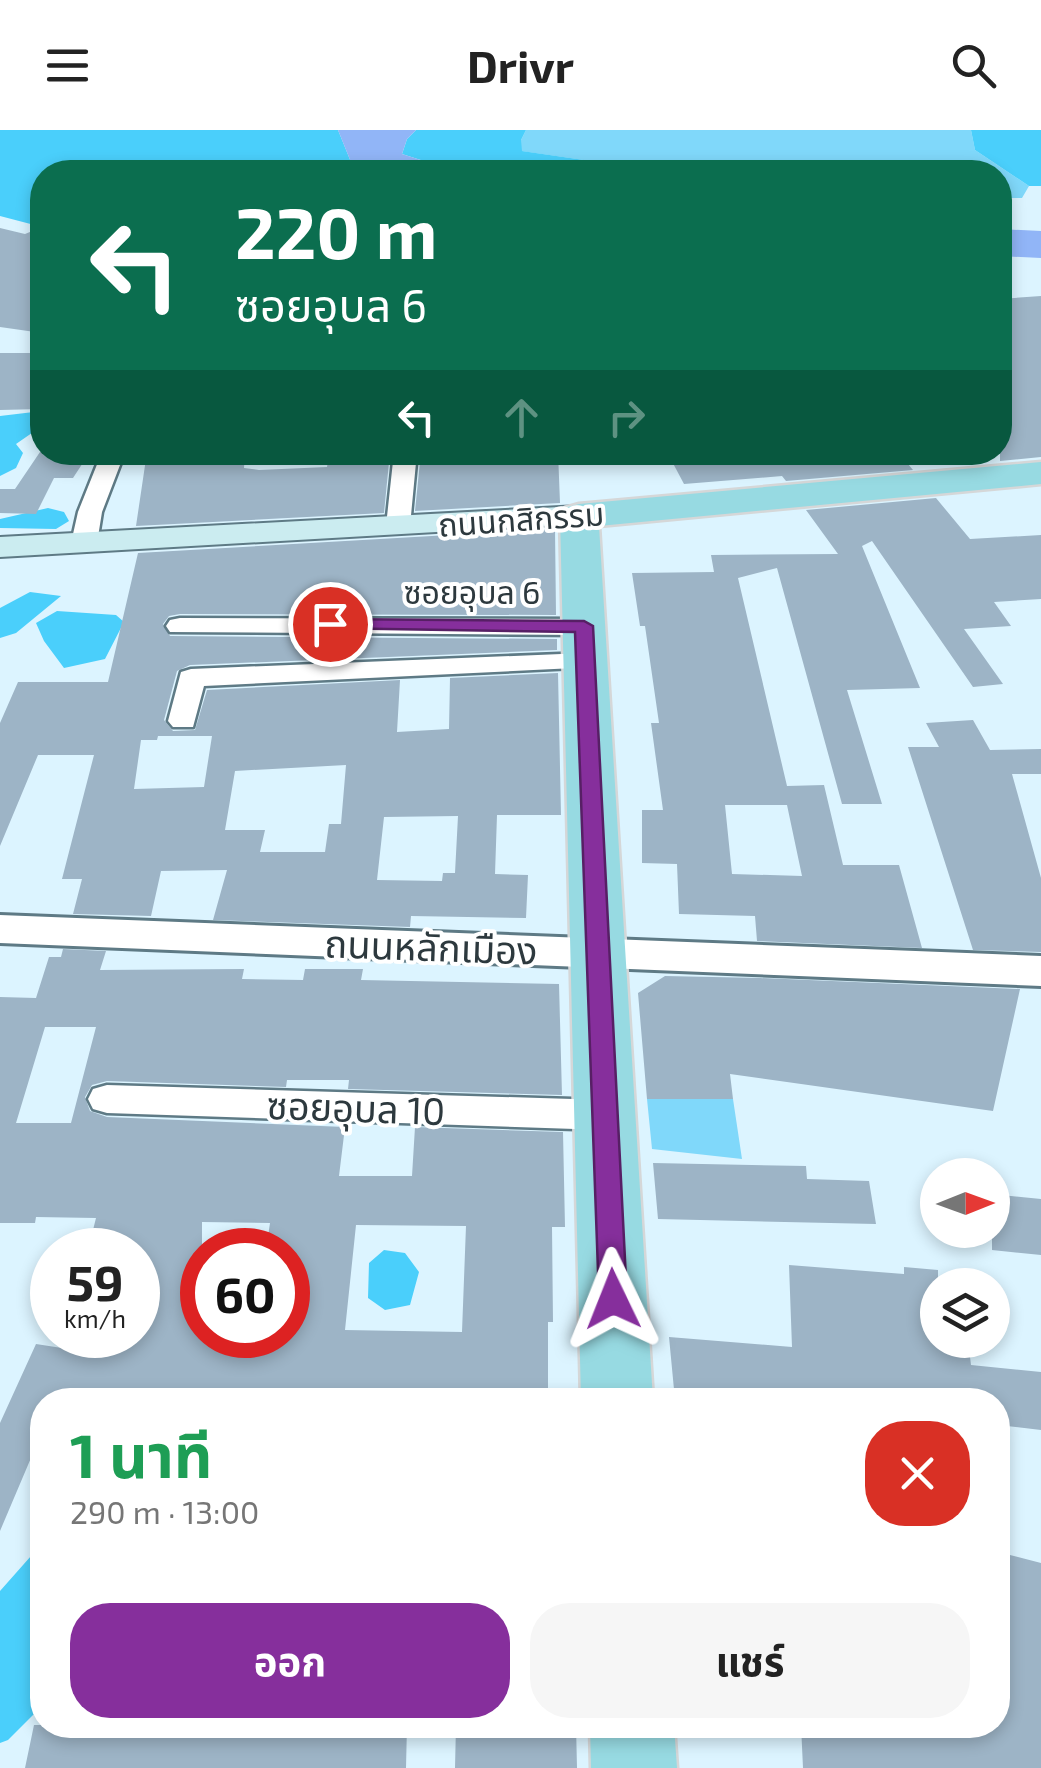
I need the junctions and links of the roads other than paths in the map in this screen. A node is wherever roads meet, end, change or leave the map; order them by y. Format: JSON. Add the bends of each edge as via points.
{"nodes":[{"id":1,"x":109,"y":465,"type":"edge"},
{"id":2,"x":405,"y":465,"type":"edge"},
{"id":3,"x":1041,"y":472,"type":"edge"},
{"id":4,"x":579,"y":516,"type":"junction"},
{"id":5,"x":398,"y":526,"type":"junction"},
{"id":6,"x":84,"y":543,"type":"junction"},
{"id":7,"x":0,"y":547,"type":"edge"},
{"id":8,"x":180,"y":626,"type":"dead end"},
{"id":9,"x":584,"y":644,"type":"junction"},
{"id":10,"x":182,"y":721,"type":"dead end"},
{"id":11,"x":0,"y":928,"type":"edge"},
{"id":12,"x":598,"y":953,"type":"junction"},
{"id":13,"x":1041,"y":971,"type":"edge"},
{"id":14,"x":107,"y":1099,"type":"dead end"},
{"id":15,"x":605,"y":1114,"type":"junction"},
{"id":16,"x":617,"y":1388,"type":"edge"},
{"id":17,"x":633,"y":1738,"type":"edge"},
{"id":18,"x":634,"y":1768,"type":"edge"}],
"edges":[{"from":1,"to":6,"type":"street"},
{"from":2,"to":5,"type":"street"},
{"from":3,"to":4,"type":"main road","name":"ถนนกสิกรรม"},
{"from":4,"to":5,"type":"main road","name":"ถนนกสิกรรม"},
{"from":4,"to":9,"type":"main road"},
{"from":5,"to":6,"type":"main road","name":"ถนนกสิกรรม"},
{"from":6,"to":7,"type":"main road","name":"ถนนกสิกรรม"},
{"from":8,"to":9,"type":"street","name":"ซอยอุบล 6"},
{"from":9,"to":10,"type":"street","via":[[191,678]]},
{"from":9,"to":12,"type":"main road"},
{"from":11,"to":12,"type":"street","name":"ถนนหลักเมือง"},
{"from":12,"to":13,"type":"street","name":"ถนนหลักเมือง"},
{"from":12,"to":15,"type":"main road"},
{"from":14,"to":15,"type":"street","name":"ซอยอุบล 10"},
{"from":15,"to":16,"type":"main road"},
{"from":17,"to":18,"type":"main road"}]}
